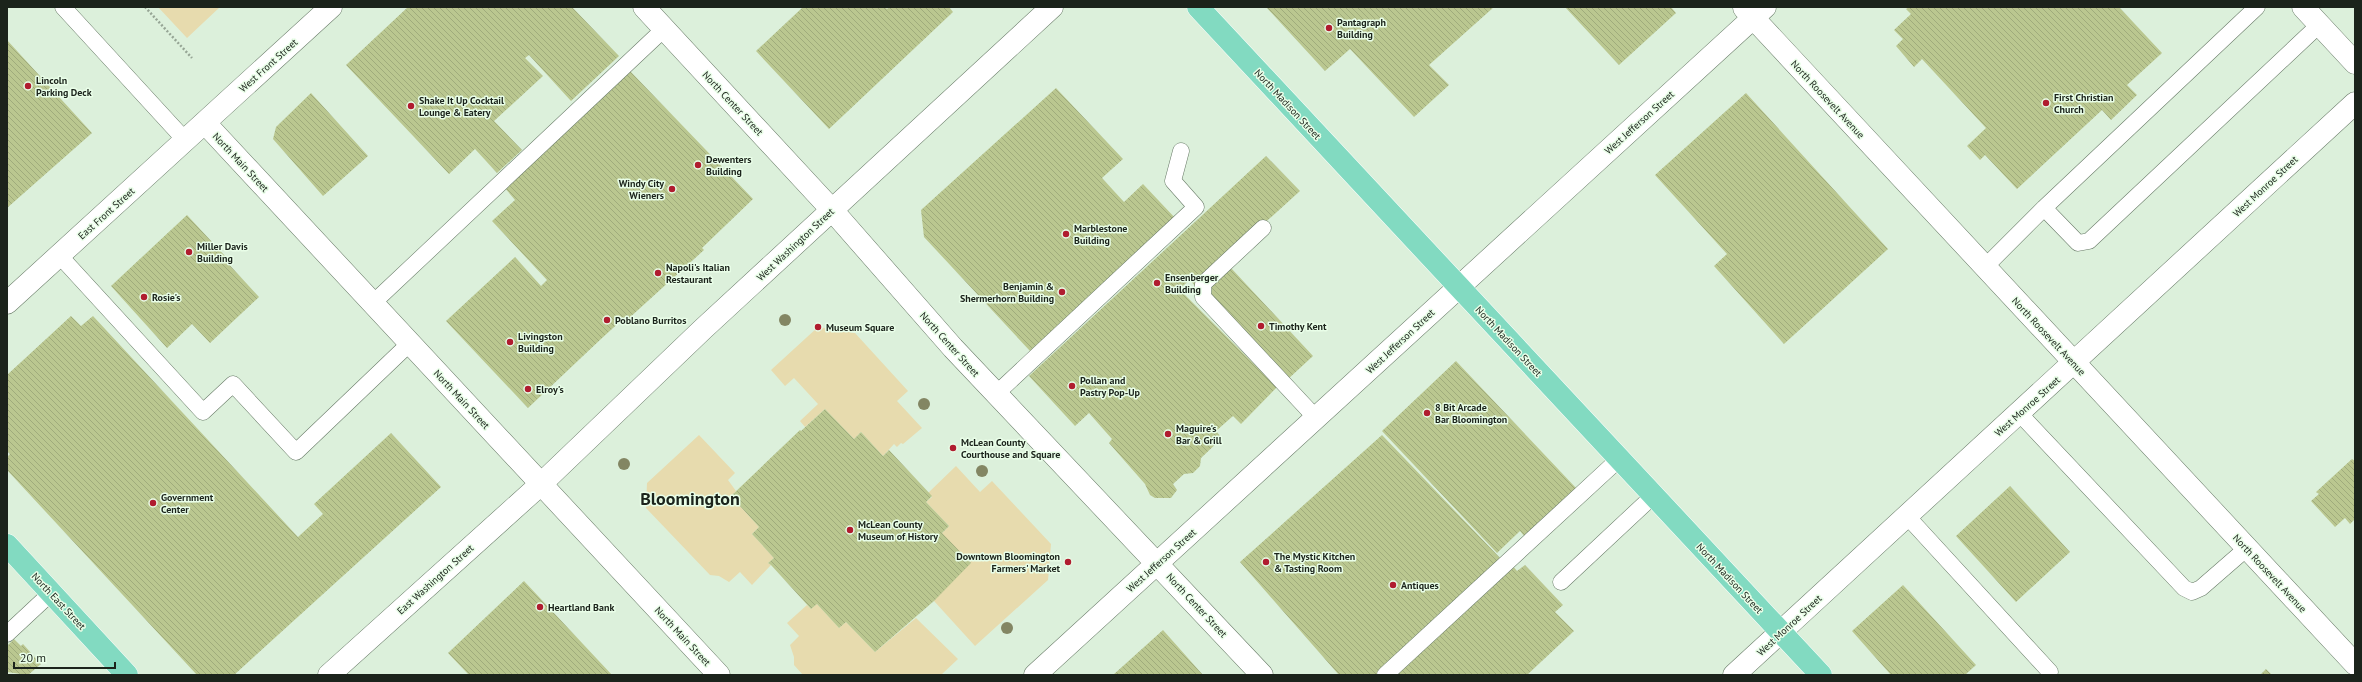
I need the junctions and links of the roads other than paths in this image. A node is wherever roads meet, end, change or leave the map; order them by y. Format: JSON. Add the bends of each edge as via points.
{"nodes":[{"id":1,"x":63,"y":7,"type":"edge"},
{"id":2,"x":331,"y":7,"type":"edge"},
{"id":3,"x":644,"y":7,"type":"edge"},
{"id":4,"x":1052,"y":7,"type":"edge"},
{"id":5,"x":1198,"y":7,"type":"edge"},
{"id":6,"x":2257,"y":7,"type":"edge"},
{"id":7,"x":2303,"y":7,"type":"edge"},
{"id":8,"x":1754,"y":11,"type":"edge"},
{"id":9,"x":2320,"y":25,"type":"junction"},
{"id":10,"x":664,"y":29,"type":"junction"},
{"id":11,"x":2355,"y":63,"type":"edge"},
{"id":12,"x":2355,"y":103,"type":"edge"},
{"id":13,"x":205,"y":123,"type":"junction"},
{"id":14,"x":185,"y":140,"type":"junction"},
{"id":15,"x":1181,"y":151,"type":"dead end"},
{"id":16,"x":2044,"y":208,"type":"junction"},
{"id":17,"x":832,"y":210,"type":"junction"},
{"id":18,"x":1263,"y":228,"type":"dead end"},
{"id":19,"x":59,"y":255,"type":"junction"},
{"id":20,"x":1985,"y":267,"type":"junction"},
{"id":21,"x":1459,"y":287,"type":"junction"},
{"id":22,"x":7,"y":303,"type":"edge"},
{"id":23,"x":373,"y":303,"type":"junction"},
{"id":24,"x":410,"y":343,"type":"junction"},
{"id":25,"x":2074,"y":362,"type":"junction"},
{"id":26,"x":996,"y":394,"type":"junction"},
{"id":27,"x":2019,"y":413,"type":"junction"},
{"id":28,"x":1316,"y":418,"type":"junction"},
{"id":29,"x":1619,"y":459,"type":"junction"},
{"id":30,"x":541,"y":484,"type":"junction"},
{"id":31,"x":1653,"y":496,"type":"junction"},
{"id":32,"x":1906,"y":515,"type":"junction"},
{"id":33,"x":7,"y":545,"type":"edge"},
{"id":34,"x":2247,"y":548,"type":"junction"},
{"id":35,"x":1158,"y":563,"type":"junction"},
{"id":36,"x":1561,"y":582,"type":"dead end"},
{"id":37,"x":51,"y":593,"type":"junction"},
{"id":38,"x":1781,"y":632,"type":"junction"},
{"id":39,"x":7,"y":634,"type":"edge"},
{"id":40,"x":2355,"y":664,"type":"edge"},
{"id":41,"x":2050,"y":672,"type":"dead end"},
{"id":42,"x":127,"y":675,"type":"edge"},
{"id":43,"x":329,"y":675,"type":"edge"},
{"id":44,"x":719,"y":675,"type":"edge"},
{"id":45,"x":1035,"y":675,"type":"edge"},
{"id":46,"x":1262,"y":675,"type":"edge"},
{"id":47,"x":1385,"y":675,"type":"edge"},
{"id":48,"x":1734,"y":675,"type":"edge"},
{"id":49,"x":1821,"y":675,"type":"edge"}],
"edges":[{"from":1,"to":14,"type":"lane"},
{"from":2,"to":13,"type":"street","name":"West Front Street"},
{"from":3,"to":10,"type":"street","name":"North Center Street"},
{"from":4,"to":17,"type":"street","name":"West Washington Street"},
{"from":5,"to":21,"type":"main road","name":"North Madison Street"},
{"from":6,"to":16,"type":"lane"},
{"from":7,"to":9,"type":"street"},
{"from":8,"to":20,"type":"street","name":"North Roosevelt Avenue"},
{"from":8,"to":21,"type":"street","name":"West Jefferson Street"},
{"from":9,"to":11,"type":"street"},
{"from":9,"to":16,"type":"lane","via":[[2089,241],[2078,243]]},
{"from":10,"to":17,"type":"street","name":"North Center Street"},
{"from":10,"to":23,"type":"lane"},
{"from":12,"to":25,"type":"street","name":"West Monroe Street"},
{"from":13,"to":14,"type":"street","name":"East Front Street"},
{"from":13,"to":23,"type":"street","name":"North Main Street"},
{"from":14,"to":19,"type":"street","name":"East Front Street"},
{"from":15,"to":26,"type":"lane","via":[[1174,181],[1196,207]]},
{"from":16,"to":20,"type":"lane"},
{"from":17,"to":26,"type":"street","name":"North Center Street"},
{"from":17,"to":30,"type":"street","name":"West Washington Street"},
{"from":18,"to":28,"type":"lane","via":[[1203,284],[1203,297]]},
{"from":19,"to":22,"type":"street","name":"East Front Street"},
{"from":19,"to":24,"type":"lane","via":[[202,412],[233,384],[296,452]]},
{"from":20,"to":25,"type":"street","name":"North Roosevelt Avenue"},
{"from":21,"to":28,"type":"street","name":"West Jefferson Street"},
{"from":21,"to":29,"type":"main road","name":"North Madison Street"},
{"from":23,"to":24,"type":"street","name":"North Main Street"},
{"from":24,"to":30,"type":"street","name":"North Main Street"},
{"from":25,"to":27,"type":"street","name":"West Monroe Street"},
{"from":25,"to":34,"type":"street","name":"North Roosevelt Avenue"},
{"from":26,"to":35,"type":"street","name":"North Center Street"},
{"from":27,"to":32,"type":"street","name":"West Monroe Street"},
{"from":27,"to":34,"type":"lane","via":[[2184,588],[2192,592],[2201,588]]},
{"from":28,"to":35,"type":"street","name":"West Jefferson Street"},
{"from":29,"to":31,"type":"main road","name":"North Madison Street"},
{"from":29,"to":47,"type":"lane"},
{"from":30,"to":43,"type":"street","name":"East Washington Street"},
{"from":30,"to":44,"type":"street","name":"North Main Street"},
{"from":31,"to":36,"type":"lane"},
{"from":31,"to":38,"type":"main road","name":"North Madison Street"},
{"from":32,"to":38,"type":"street","name":"West Monroe Street"},
{"from":32,"to":41,"type":"lane"},
{"from":33,"to":37,"type":"main road","name":"North East Street"},
{"from":34,"to":40,"type":"street","name":"North Roosevelt Avenue"},
{"from":35,"to":45,"type":"street","name":"West Jefferson Street"},
{"from":35,"to":46,"type":"street","name":"North Center Street"},
{"from":37,"to":39,"type":"lane"},
{"from":37,"to":42,"type":"main road","name":"North East Street"},
{"from":38,"to":48,"type":"street","name":"West Monroe Street"},
{"from":38,"to":49,"type":"main road","name":"North Madison Street"}]}
